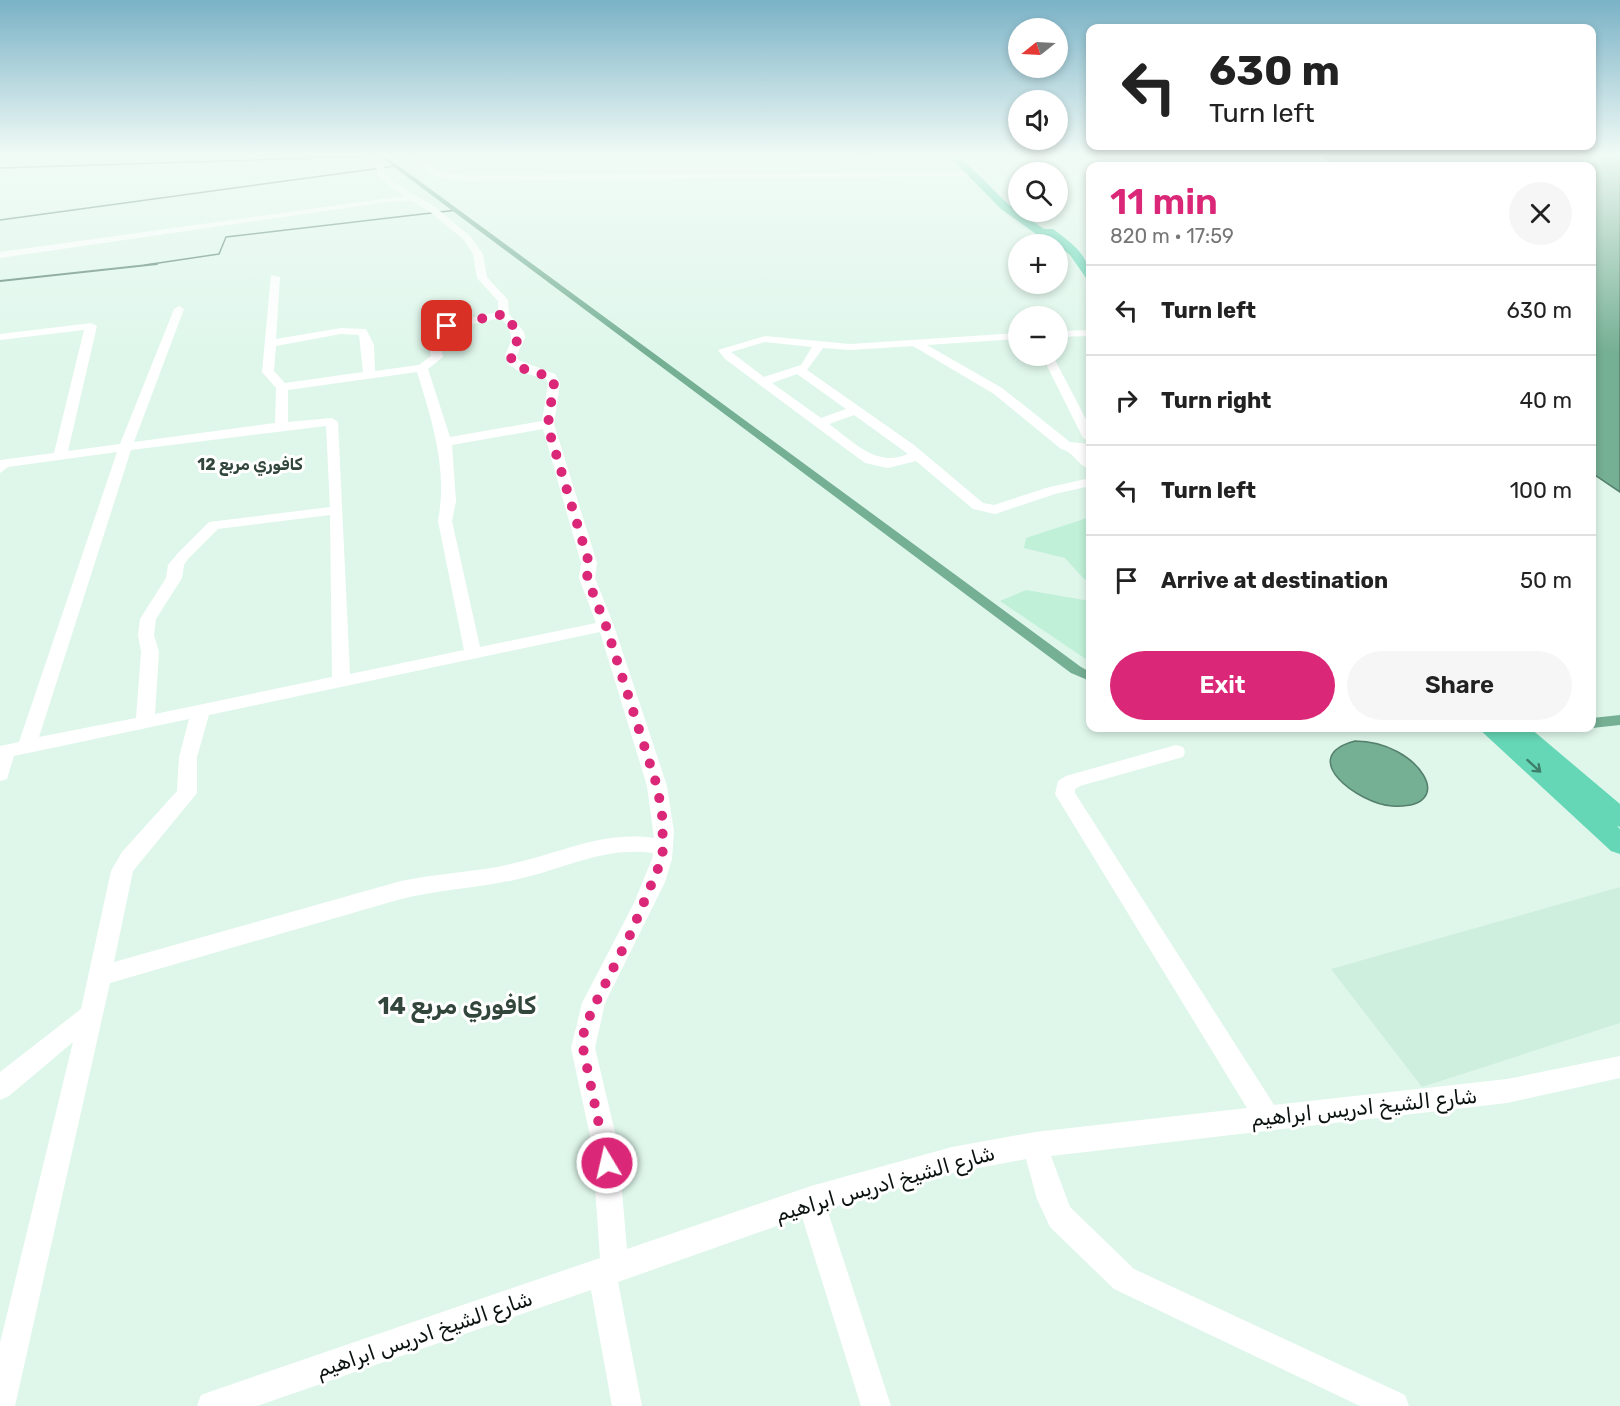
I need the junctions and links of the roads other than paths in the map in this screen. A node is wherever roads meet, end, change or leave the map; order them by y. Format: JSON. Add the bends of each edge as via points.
{"nodes":[{"id":1,"x":238,"y":221,"type":"edge"},
{"id":2,"x":443,"y":221,"type":"edge"},
{"id":3,"x":1024,"y":221,"type":"edge"},
{"id":4,"x":1035,"y":222,"type":"edge"},
{"id":5,"x":1042,"y":234,"type":"edge"},
{"id":6,"x":0,"y":255,"type":"edge"},
{"id":7,"x":1068,"y":260,"type":"edge"},
{"id":8,"x":1086,"y":270,"type":"edge"},
{"id":9,"x":274,"y":277,"type":"dead end"},
{"id":10,"x":1086,"y":284,"type":"edge"},
{"id":11,"x":179,"y":309,"type":"dead end"},
{"id":12,"x":504,"y":314,"type":"junction"},
{"id":13,"x":1086,"y":333,"type":"edge"},
{"id":14,"x":1068,"y":334,"type":"edge"},
{"id":15,"x":0,"y":337,"type":"edge"},
{"id":16,"x":1008,"y":337,"type":"edge"},
{"id":17,"x":271,"y":343,"type":"junction"},
{"id":18,"x":915,"y":343,"type":"junction"},
{"id":19,"x":819,"y":345,"type":"junction"},
{"id":20,"x":1052,"y":366,"type":"edge"},
{"id":21,"x":422,"y":368,"type":"junction"},
{"id":22,"x":799,"y":370,"type":"junction"},
{"id":23,"x":369,"y":375,"type":"junction"},
{"id":24,"x":762,"y":382,"type":"junction"},
{"id":25,"x":282,"y":387,"type":"junction"},
{"id":26,"x":857,"y":410,"type":"junction"},
{"id":27,"x":818,"y":423,"type":"junction"},
{"id":28,"x":548,"y":424,"type":"junction"},
{"id":29,"x":281,"y":426,"type":"junction"},
{"id":30,"x":1086,"y":430,"type":"edge"},
{"id":31,"x":445,"y":442,"type":"junction"},
{"id":32,"x":125,"y":448,"type":"junction"},
{"id":33,"x":1074,"y":448,"type":"junction"},
{"id":34,"x":1086,"y":448,"type":"edge"},
{"id":35,"x":917,"y":455,"type":"junction"},
{"id":36,"x":60,"y":457,"type":"junction"},
{"id":37,"x":1086,"y":461,"type":"edge"},
{"id":38,"x":0,"y":469,"type":"edge"},
{"id":39,"x":1086,"y":483,"type":"edge"},
{"id":40,"x":337,"y":510,"type":"junction"},
{"id":41,"x":606,"y":626,"type":"junction"},
{"id":42,"x":473,"y":654,"type":"junction"},
{"id":43,"x":340,"y":681,"type":"junction"},
{"id":44,"x":201,"y":710,"type":"junction"},
{"id":45,"x":145,"y":722,"type":"junction"},
{"id":46,"x":1494,"y":732,"type":"edge"},
{"id":47,"x":1521,"y":732,"type":"edge"},
{"id":48,"x":27,"y":747,"type":"junction"},
{"id":49,"x":1176,"y":752,"type":"dead end"},
{"id":50,"x":0,"y":774,"type":"edge"},
{"id":51,"x":1620,"y":818,"type":"edge"},
{"id":52,"x":1620,"y":844,"type":"edge"},
{"id":53,"x":663,"y":847,"type":"junction"},
{"id":54,"x":101,"y":976,"type":"junction"},
{"id":55,"x":92,"y":1015,"type":"junction"},
{"id":56,"x":1620,"y":1067,"type":"edge"},
{"id":57,"x":0,"y":1088,"type":"edge"},
{"id":58,"x":1267,"y":1116,"type":"junction"},
{"id":59,"x":1035,"y":1145,"type":"junction"},
{"id":60,"x":811,"y":1200,"type":"junction"},
{"id":61,"x":609,"y":1271,"type":"junction"},
{"id":62,"x":0,"y":1406,"type":"edge"},
{"id":63,"x":212,"y":1406,"type":"edge"},
{"id":64,"x":627,"y":1406,"type":"edge"},
{"id":65,"x":876,"y":1406,"type":"edge"},
{"id":66,"x":1394,"y":1406,"type":"edge"}],
"edges":[{"from":1,"to":6,"type":"street"},
{"from":2,"to":12,"type":"street","via":[[473,245],[482,278],[503,300]]},
{"from":3,"to":5,"type":"main road"},
{"from":4,"to":8,"type":"main road","via":[[1065,243]]},
{"from":7,"to":10,"type":"main road"},
{"from":9,"to":17,"type":"street"},
{"from":11,"to":32,"type":"street"},
{"from":12,"to":21,"type":"street","via":[[442,328],[433,337],[437,357]]},
{"from":12,"to":28,"type":"street","via":[[519,338],[512,362],[551,377]]},
{"from":13,"to":14,"type":"street"},
{"from":15,"to":36,"type":"street","via":[[91,326]]},
{"from":16,"to":18,"type":"street"},
{"from":17,"to":23,"type":"street","via":[[362,331]]},
{"from":17,"to":25,"type":"street","via":[[268,372]]},
{"from":18,"to":19,"type":"street"},
{"from":18,"to":33,"type":"street","via":[[998,391]]},
{"from":19,"to":22,"type":"street"},
{"from":19,"to":24,"type":"street","via":[[765,339],[724,350]]},
{"from":20,"to":30,"type":"street"},
{"from":21,"to":23,"type":"street"},
{"from":21,"to":31,"type":"street"},
{"from":22,"to":24,"type":"street"},
{"from":22,"to":26,"type":"street"},
{"from":23,"to":25,"type":"street"},
{"from":24,"to":27,"type":"street"},
{"from":25,"to":29,"type":"street"},
{"from":26,"to":27,"type":"street"},
{"from":26,"to":35,"type":"street"},
{"from":27,"to":35,"type":"street","via":[[879,464]]},
{"from":28,"to":31,"type":"street"},
{"from":28,"to":41,"type":"street","via":[[589,563],[587,578]]},
{"from":29,"to":32,"type":"street"},
{"from":29,"to":40,"type":"street","via":[[332,422]]},
{"from":31,"to":42,"type":"street","via":[[449,501],[445,521]]},
{"from":32,"to":36,"type":"street"},
{"from":32,"to":48,"type":"street"},
{"from":33,"to":34,"type":"street"},
{"from":33,"to":37,"type":"street"},
{"from":35,"to":39,"type":"street","via":[[978,506],[987,509],[995,510]]},
{"from":36,"to":38,"type":"street","via":[[2,464]]},
{"from":40,"to":43,"type":"street"},
{"from":40,"to":45,"type":"street","via":[[214,525],[183,556],[148,619]]},
{"from":41,"to":42,"type":"street"},
{"from":41,"to":53,"type":"street","via":[[657,786]]},
{"from":42,"to":43,"type":"street"},
{"from":43,"to":44,"type":"street"},
{"from":44,"to":45,"type":"street"},
{"from":44,"to":54,"type":"street","via":[[188,756],[187,793],[129,858],[123,870]]},
{"from":45,"to":48,"type":"street"},
{"from":46,"to":52,"type":"main road","one_way":true},
{"from":47,"to":51,"type":"main road"},
{"from":48,"to":50,"type":"street","via":[[6,751]]},
{"from":49,"to":58,"type":"street","via":[[1073,781],[1065,786],[1065,794]]},
{"from":53,"to":54,"type":"street","via":[[609,844],[514,872],[401,890]]},
{"from":53,"to":61,"type":"street","via":[[662,859],[631,933],[605,981],[583,1035],[605,1145]]},
{"from":54,"to":55,"type":"street"},
{"from":55,"to":57,"type":"street"},
{"from":55,"to":62,"type":"street"},
{"from":56,"to":58,"type":"street","name":"شارع الشيخ ادريس ابراهيم","via":[[1507,1091]]},
{"from":58,"to":59,"type":"street","name":"شارع الشيخ ادريس ابراهيم"},
{"from":59,"to":60,"type":"street","name":"شارع الشيخ ادريس ابراهيم","via":[[952,1160]]},
{"from":59,"to":66,"type":"street","via":[[1060,1217],[1124,1279]]},
{"from":60,"to":61,"type":"street","name":"شارع الشيخ ادريس ابراهيم"},
{"from":60,"to":65,"type":"street"},
{"from":61,"to":63,"type":"street","name":"شارع الشيخ ادريس ابراهيم"},
{"from":61,"to":64,"type":"street"}]}
